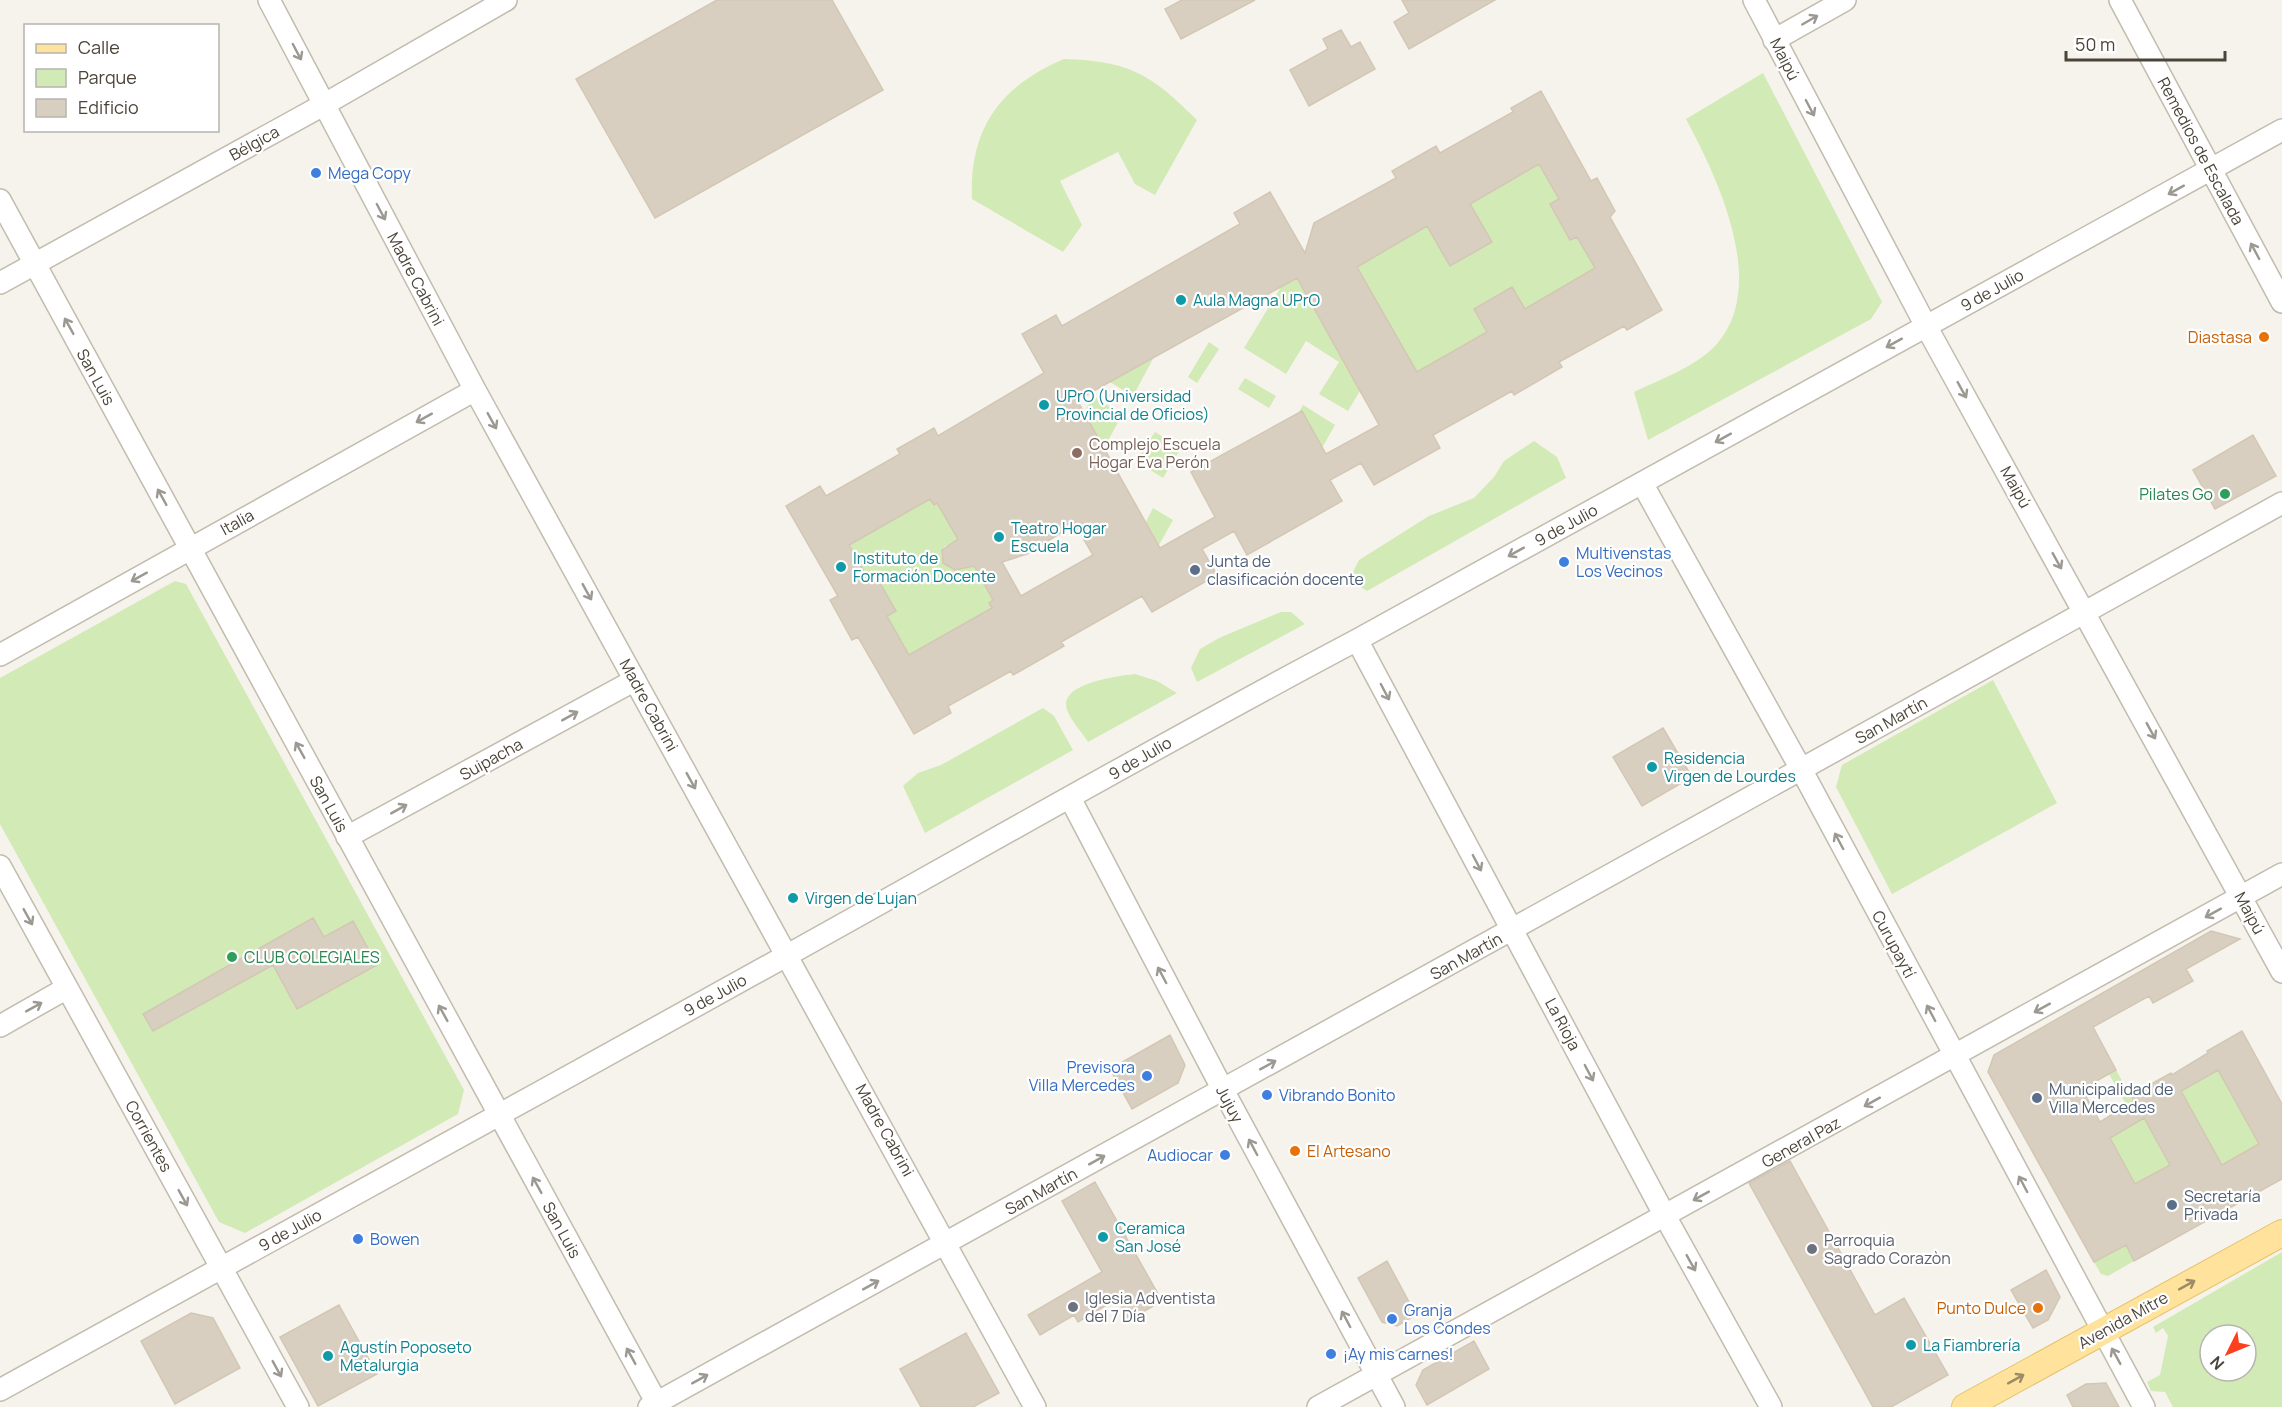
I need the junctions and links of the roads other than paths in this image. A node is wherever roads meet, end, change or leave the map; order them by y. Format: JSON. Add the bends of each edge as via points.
{"nodes":[{"id":1,"x":269,"y":0,"type":"edge"},
{"id":2,"x":506,"y":0,"type":"edge"},
{"id":3,"x":1754,"y":0,"type":"edge"},
{"id":4,"x":1845,"y":0,"type":"edge"},
{"id":5,"x":2120,"y":0,"type":"edge"},
{"id":6,"x":1774,"y":40,"type":"junction"},
{"id":7,"x":325,"y":104,"type":"junction"},
{"id":8,"x":2282,"y":130,"type":"edge"},
{"id":9,"x":2212,"y":170,"type":"junction"},
{"id":10,"x":0,"y":200,"type":"edge"},
{"id":11,"x":34,"y":264,"type":"junction"},
{"id":12,"x":0,"y":283,"type":"edge"},
{"id":13,"x":2282,"y":302,"type":"edge"},
{"id":14,"x":1926,"y":326,"type":"junction"},
{"id":15,"x":475,"y":390,"type":"junction"},
{"id":16,"x":1642,"y":483,"type":"junction"},
{"id":17,"x":2282,"y":503,"type":"edge"},
{"id":18,"x":190,"y":549,"type":"junction"},
{"id":19,"x":2085,"y":612,"type":"junction"},
{"id":20,"x":1357,"y":640,"type":"junction"},
{"id":21,"x":0,"y":655,"type":"edge"},
{"id":22,"x":635,"y":680,"type":"junction"},
{"id":23,"x":1801,"y":769,"type":"junction"},
{"id":24,"x":1070,"y":798,"type":"junction"},
{"id":25,"x":347,"y":837,"type":"junction"},
{"id":26,"x":0,"y":866,"type":"edge"},
{"id":27,"x":2282,"y":874,"type":"edge"},
{"id":28,"x":2242,"y":896,"type":"junction"},
{"id":29,"x":1513,"y":930,"type":"junction"},
{"id":30,"x":788,"y":955,"type":"junction"},
{"id":31,"x":2282,"y":972,"type":"edge"},
{"id":32,"x":67,"y":988,"type":"junction"},
{"id":33,"x":0,"y":1026,"type":"edge"},
{"id":34,"x":1954,"y":1057,"type":"junction"},
{"id":35,"x":1223,"y":1090,"type":"junction"},
{"id":36,"x":499,"y":1114,"type":"junction"},
{"id":37,"x":1665,"y":1216,"type":"junction"},
{"id":38,"x":2282,"y":1233,"type":"edge"},
{"id":39,"x":947,"y":1243,"type":"junction"},
{"id":40,"x":221,"y":1268,"type":"junction"},
{"id":41,"x":2102,"y":1331,"type":"junction"},
{"id":42,"x":1377,"y":1375,"type":"junction"},
{"id":43,"x":0,"y":1390,"type":"edge"},
{"id":44,"x":655,"y":1406,"type":"edge"},
{"id":45,"x":297,"y":1407,"type":"edge"},
{"id":46,"x":1035,"y":1407,"type":"edge"},
{"id":47,"x":1318,"y":1407,"type":"edge"},
{"id":48,"x":1394,"y":1407,"type":"edge"},
{"id":49,"x":1771,"y":1407,"type":"edge"},
{"id":50,"x":1965,"y":1407,"type":"edge"},
{"id":51,"x":2144,"y":1407,"type":"edge"}],
"edges":[{"from":1,"to":7,"type":"street","name":"Madre Cabrini","one_way":true},
{"from":2,"to":7,"type":"street","name":"Bélgica"},
{"from":3,"to":6,"type":"street","name":"Maipú"},
{"from":6,"to":4,"type":"street","one_way":true},
{"from":5,"to":9,"type":"street","name":"Remedios de Escalada"},
{"from":6,"to":14,"type":"street","name":"Maipú","one_way":true},
{"from":7,"to":11,"type":"street","name":"Bélgica"},
{"from":7,"to":15,"type":"street","name":"Madre Cabrini","one_way":true},
{"from":8,"to":9,"type":"street","name":"9 de Julio"},
{"from":13,"to":9,"type":"street","name":"Remedios de Escalada","one_way":true},
{"from":9,"to":14,"type":"street","name":"9 de Julio","one_way":true},
{"from":10,"to":11,"type":"street","name":"San Luis"},
{"from":11,"to":12,"type":"street","name":"Bélgica"},
{"from":18,"to":11,"type":"street","name":"San Luis","one_way":true},
{"from":14,"to":16,"type":"street","name":"9 de Julio","one_way":true},
{"from":14,"to":19,"type":"street","name":"Maipú","one_way":true},
{"from":15,"to":18,"type":"street","name":"Italia","one_way":true},
{"from":15,"to":22,"type":"street","name":"Madre Cabrini","one_way":true},
{"from":16,"to":20,"type":"street","name":"9 de Julio","one_way":true},
{"from":16,"to":23,"type":"street","name":"Curupaytí"},
{"from":17,"to":19,"type":"street","name":"San Martín"},
{"from":18,"to":21,"type":"street","name":"Italia","one_way":true},
{"from":25,"to":18,"type":"street","name":"San Luis","one_way":true},
{"from":19,"to":23,"type":"street","name":"San Martín"},
{"from":19,"to":28,"type":"street","name":"Maipú","one_way":true},
{"from":20,"to":24,"type":"street","name":"9 de Julio","via":[[1203,721]]},
{"from":20,"to":29,"type":"street","name":"La Rioja","one_way":true},
{"from":25,"to":22,"type":"street","name":"Suipacha","one_way":true},
{"from":22,"to":30,"type":"street","name":"Madre Cabrini","one_way":true},
{"from":23,"to":29,"type":"street","name":"San Martín"},
{"from":34,"to":23,"type":"street","name":"Curupaytí","one_way":true},
{"from":24,"to":30,"type":"street","name":"9 de Julio"},
{"from":35,"to":24,"type":"street","name":"Jujuy","one_way":true},
{"from":36,"to":25,"type":"street","name":"San Luis","one_way":true},
{"from":26,"to":32,"type":"street","name":"Corrientes","one_way":true},
{"from":27,"to":28,"type":"street","name":"General Paz"},
{"from":28,"to":31,"type":"street","name":"Maipú"},
{"from":28,"to":34,"type":"street","name":"General Paz","one_way":true},
{"from":35,"to":29,"type":"street","name":"San Martín","one_way":true},
{"from":29,"to":37,"type":"street","name":"La Rioja","one_way":true},
{"from":30,"to":36,"type":"street","name":"9 de Julio"},
{"from":30,"to":39,"type":"street","name":"Madre Cabrini"},
{"from":33,"to":32,"type":"street","one_way":true},
{"from":32,"to":40,"type":"street","name":"Corrientes","one_way":true},
{"from":34,"to":37,"type":"street","name":"General Paz","one_way":true},
{"from":41,"to":34,"type":"street","name":"Curupaytí","one_way":true},
{"from":39,"to":35,"type":"street","name":"San Martín","one_way":true},
{"from":42,"to":35,"type":"street","name":"Jujuy","one_way":true},
{"from":36,"to":40,"type":"street","name":"9 de Julio"},
{"from":44,"to":36,"type":"street","name":"San Luis","one_way":true},
{"from":37,"to":42,"type":"street","name":"General Paz"},
{"from":37,"to":49,"type":"street","name":"La Rioja","one_way":true},
{"from":41,"to":38,"type":"main road","name":"Avenida Mitre","one_way":true},
{"from":44,"to":39,"type":"street","name":"San Martín","one_way":true},
{"from":39,"to":46,"type":"street","name":"Madre Cabrini"},
{"from":40,"to":43,"type":"street","name":"9 de Julio"},
{"from":40,"to":45,"type":"street","name":"Corrientes","one_way":true},
{"from":50,"to":41,"type":"main road","name":"Avenida Mitre","one_way":true},
{"from":51,"to":41,"type":"street","name":"Curupaytí","one_way":true},
{"from":42,"to":47,"type":"street","name":"General Paz"},
{"from":42,"to":48,"type":"street","name":"Jujuy"}]}
